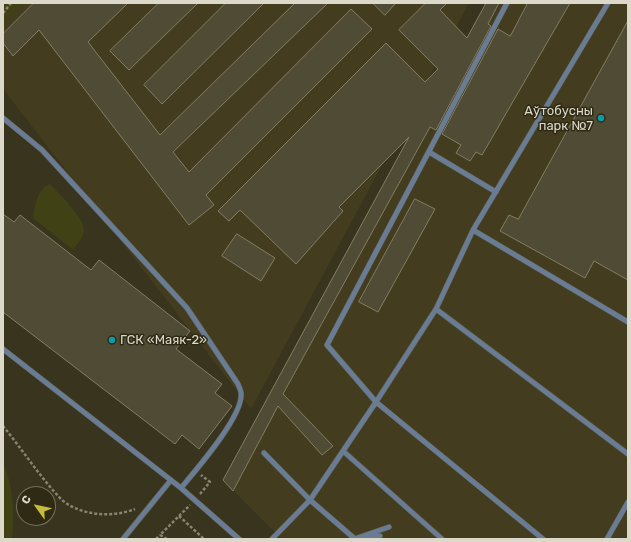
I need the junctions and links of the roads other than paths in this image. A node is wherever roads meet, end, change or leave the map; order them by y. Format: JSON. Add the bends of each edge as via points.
{"nodes":[{"id":1,"x":507,"y":3,"type":"edge"},
{"id":2,"x":606,"y":4,"type":"edge"},
{"id":3,"x":3,"y":118,"type":"edge"},
{"id":4,"x":428,"y":152,"type":"junction"},
{"id":5,"x":496,"y":192,"type":"junction"},
{"id":6,"x":473,"y":230,"type":"junction"},
{"id":7,"x":436,"y":310,"type":"junction"},
{"id":8,"x":628,"y":322,"type":"edge"},
{"id":9,"x":3,"y":349,"type":"edge"},
{"id":10,"x":376,"y":402,"type":"junction"},
{"id":11,"x":343,"y":451,"type":"junction"},
{"id":12,"x":264,"y":453,"type":"dead end"},
{"id":13,"x":628,"y":454,"type":"edge"},
{"id":14,"x":171,"y":480,"type":"junction"},
{"id":15,"x":181,"y":488,"type":"junction"},
{"id":16,"x":310,"y":500,"type":"junction"},
{"id":17,"x":628,"y":502,"type":"edge"},
{"id":18,"x":389,"y":527,"type":"dead end"},
{"id":19,"x":380,"y":536,"type":"dead end"},
{"id":20,"x":123,"y":539,"type":"edge"},
{"id":21,"x":239,"y":539,"type":"edge"},
{"id":22,"x":272,"y":539,"type":"edge"},
{"id":23,"x":354,"y":539,"type":"edge"},
{"id":24,"x":442,"y":539,"type":"edge"},
{"id":25,"x":543,"y":539,"type":"edge"},
{"id":26,"x":607,"y":539,"type":"edge"}],
"edges":[{"from":1,"to":4,"type":"lane"},
{"from":2,"to":5,"type":"lane"},
{"from":3,"to":15,"type":"lane","via":[[42,150],[187,308],[238,384],[241,393],[239,406],[232,420]]},
{"from":4,"to":5,"type":"lane"},
{"from":4,"to":10,"type":"lane","via":[[327,345]]},
{"from":5,"to":6,"type":"lane"},
{"from":6,"to":7,"type":"lane"},
{"from":6,"to":8,"type":"lane"},
{"from":7,"to":10,"type":"lane"},
{"from":7,"to":13,"type":"lane"},
{"from":9,"to":14,"type":"lane"},
{"from":10,"to":11,"type":"lane"},
{"from":10,"to":25,"type":"lane"},
{"from":11,"to":16,"type":"lane"},
{"from":11,"to":24,"type":"lane"},
{"from":12,"to":16,"type":"lane"},
{"from":14,"to":15,"type":"lane"},
{"from":14,"to":20,"type":"lane"},
{"from":15,"to":21,"type":"lane"},
{"from":16,"to":22,"type":"lane"},
{"from":16,"to":23,"type":"lane"},
{"from":17,"to":26,"type":"lane"},
{"from":18,"to":23,"type":"lane"},
{"from":19,"to":23,"type":"lane"}]}
